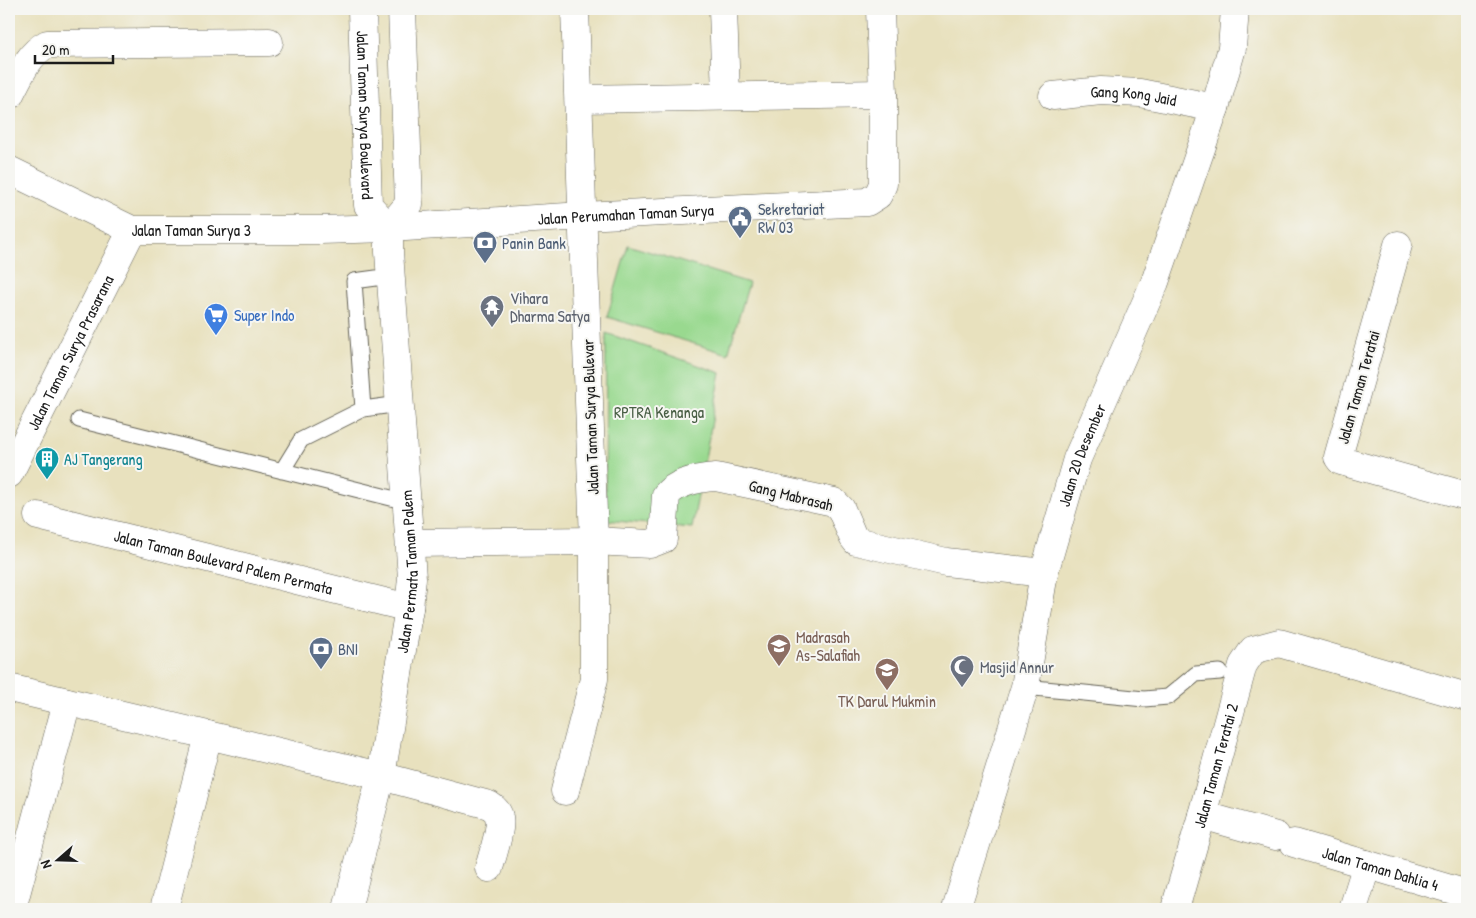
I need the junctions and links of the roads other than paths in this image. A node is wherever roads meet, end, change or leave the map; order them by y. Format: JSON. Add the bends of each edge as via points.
{"nodes":[{"id":1,"x":362,"y":9,"type":"edge"},
{"id":2,"x":402,"y":9,"type":"edge"},
{"id":3,"x":576,"y":9,"type":"edge"},
{"id":4,"x":723,"y":9,"type":"edge"},
{"id":5,"x":880,"y":9,"type":"edge"},
{"id":6,"x":1235,"y":9,"type":"edge"},
{"id":7,"x":269,"y":42,"type":"dead end"},
{"id":8,"x":883,"y":94,"type":"junction"},
{"id":9,"x":726,"y":95,"type":"junction"},
{"id":10,"x":9,"y":96,"type":"edge"},
{"id":11,"x":1052,"y":96,"type":"dead end"},
{"id":12,"x":579,"y":99,"type":"junction"},
{"id":13,"x":1215,"y":108,"type":"junction"},
{"id":14,"x":9,"y":170,"type":"edge"},
{"id":15,"x":583,"y":216,"type":"junction"},
{"id":16,"x":389,"y":228,"type":"junction"},
{"id":17,"x":132,"y":230,"type":"junction"},
{"id":18,"x":1398,"y":245,"type":"dead end"},
{"id":19,"x":391,"y":276,"type":"junction"},
{"id":20,"x":400,"y":404,"type":"junction"},
{"id":21,"x":363,"y":408,"type":"junction"},
{"id":22,"x":80,"y":420,"type":"dead end"},
{"id":23,"x":282,"y":471,"type":"junction"},
{"id":24,"x":9,"y":474,"type":"edge"},
{"id":25,"x":1467,"y":496,"type":"edge"},
{"id":26,"x":407,"y":502,"type":"junction"},
{"id":27,"x":38,"y":516,"type":"dead end"},
{"id":28,"x":594,"y":541,"type":"junction"},
{"id":29,"x":411,"y":543,"type":"junction"},
{"id":30,"x":1044,"y":574,"type":"junction"},
{"id":31,"x":409,"y":608,"type":"junction"},
{"id":32,"x":1220,"y":672,"type":"dead end"},
{"id":33,"x":1025,"y":686,"type":"junction"},
{"id":34,"x":9,"y":688,"type":"edge"},
{"id":35,"x":1467,"y":697,"type":"edge"},
{"id":36,"x":66,"y":702,"type":"junction"},
{"id":37,"x":208,"y":735,"type":"junction"},
{"id":38,"x":381,"y":776,"type":"junction"},
{"id":39,"x":565,"y":791,"type":"dead end"},
{"id":40,"x":1202,"y":815,"type":"junction"},
{"id":41,"x":1367,"y":864,"type":"junction"},
{"id":42,"x":489,"y":868,"type":"dead end"},
{"id":43,"x":1467,"y":894,"type":"edge"},
{"id":44,"x":12,"y":909,"type":"edge"},
{"id":45,"x":164,"y":909,"type":"edge"},
{"id":46,"x":347,"y":909,"type":"edge"},
{"id":47,"x":956,"y":909,"type":"edge"},
{"id":48,"x":1175,"y":909,"type":"edge"},
{"id":49,"x":1353,"y":909,"type":"edge"}],
"edges":[{"from":1,"to":16,"type":"street","name":"Jalan Taman Surya Boulevard","via":[[368,205]]},
{"from":2,"to":16,"type":"street","via":[[409,204]]},
{"from":3,"to":12,"type":"street","name":"Jalan Taman Surya Bulevar"},
{"from":4,"to":9,"type":"street"},
{"from":5,"to":8,"type":"street","name":"Jalan Perumahan Taman Surya"},
{"from":6,"to":13,"type":"street","name":"Jalan 20 Desember","via":[[1232,48]]},
{"from":7,"to":10,"type":"street","via":[[47,44],[32,56]]},
{"from":8,"to":9,"type":"street"},
{"from":8,"to":15,"type":"street","name":"Jalan Perumahan Taman Surya","via":[[883,184],[878,195],[867,202]]},
{"from":9,"to":12,"type":"street"},
{"from":11,"to":13,"type":"street","name":"Gang Kong Jaid","via":[[1101,91],[1140,93]]},
{"from":12,"to":15,"type":"street","name":"Jalan Taman Surya Bulevar"},
{"from":13,"to":30,"type":"street","name":"Jalan 20 Desember","via":[[1155,282],[1077,459]]},
{"from":14,"to":17,"type":"street","name":"Jalan Taman Surya 3"},
{"from":15,"to":16,"type":"street","name":"Jalan Perumahan Taman Surya"},
{"from":15,"to":28,"type":"street","name":"Jalan Taman Surya Bulevar"},
{"from":16,"to":17,"type":"street","name":"Jalan Taman Surya 3"},
{"from":16,"to":19,"type":"street","name":"Jalan Permata Taman Palem"},
{"from":17,"to":24,"type":"street","name":"Jalan Taman Surya Prasarana"},
{"from":18,"to":25,"type":"street","name":"Jalan Taman Teratai","via":[[1338,456],[1341,461]]},
{"from":19,"to":20,"type":"street","name":"Jalan Permata Taman Palem"},
{"from":19,"to":21,"type":"lane","via":[[354,281]]},
{"from":20,"to":21,"type":"lane"},
{"from":20,"to":26,"type":"street","name":"Jalan Permata Taman Palem"},
{"from":21,"to":23,"type":"lane","via":[[301,440]]},
{"from":22,"to":23,"type":"lane"},
{"from":23,"to":26,"type":"lane"},
{"from":26,"to":29,"type":"street","name":"Jalan Permata Taman Palem"},
{"from":27,"to":31,"type":"street","name":"Jalan Taman Boulevard Palem Permata"},
{"from":28,"to":29,"type":"street"},
{"from":28,"to":30,"type":"street","name":"Gang Mabrasah","via":[[650,544],[662,539],[666,495],[670,490],[697,479],[716,477],[834,502],[841,509],[856,541],[946,562]]},
{"from":28,"to":39,"type":"street","name":"Jalan Taman Surya Bulevar","via":[[594,679]]},
{"from":29,"to":31,"type":"street","name":"Jalan Permata Taman Palem"},
{"from":30,"to":33,"type":"street","name":"Jalan 20 Desember"},
{"from":31,"to":38,"type":"street","name":"Jalan Permata Taman Palem"},
{"from":32,"to":33,"type":"lane","via":[[1196,674],[1168,697],[1144,699]]},
{"from":33,"to":47,"type":"street","name":"Jalan 20 Desember"},
{"from":34,"to":36,"type":"street"},
{"from":35,"to":40,"type":"street","name":"Jalan Taman Teratai 2","via":[[1279,643],[1253,650],[1243,665]]},
{"from":36,"to":37,"type":"street"},
{"from":36,"to":44,"type":"street"},
{"from":37,"to":38,"type":"street"},
{"from":37,"to":45,"type":"street"},
{"from":38,"to":42,"type":"street","via":[[496,809],[500,824]]},
{"from":38,"to":46,"type":"street","name":"Jalan Permata Taman Palem"},
{"from":40,"to":41,"type":"street","name":"Jalan Taman Dahlia 4"},
{"from":40,"to":48,"type":"street","name":"Jalan Taman Teratai 2"},
{"from":41,"to":43,"type":"street","name":"Jalan Taman Dahlia 4"},
{"from":41,"to":49,"type":"street"}]}
